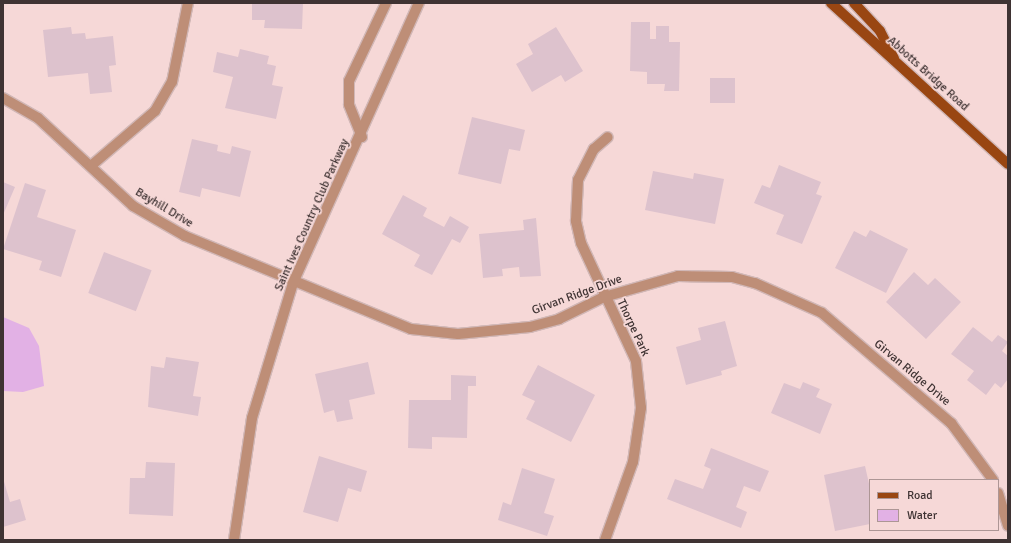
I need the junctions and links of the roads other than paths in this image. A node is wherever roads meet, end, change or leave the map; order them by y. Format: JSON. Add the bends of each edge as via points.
{"nodes":[{"id":1,"x":188,"y":3,"type":"edge"},
{"id":2,"x":386,"y":3,"type":"edge"},
{"id":3,"x":419,"y":3,"type":"edge"},
{"id":4,"x":831,"y":3,"type":"edge"},
{"id":5,"x":854,"y":3,"type":"edge"},
{"id":6,"x":897,"y":64,"type":"junction"},
{"id":7,"x":3,"y":98,"type":"edge"},
{"id":8,"x":362,"y":137,"type":"junction"},
{"id":9,"x":608,"y":137,"type":"dead end"},
{"id":10,"x":1008,"y":164,"type":"edge"},
{"id":11,"x":92,"y":165,"type":"junction"},
{"id":12,"x":293,"y":283,"type":"junction"},
{"id":13,"x":604,"y":296,"type":"junction"},
{"id":14,"x":991,"y":479,"type":"edge"},
{"id":15,"x":999,"y":496,"type":"edge"},
{"id":16,"x":1008,"y":526,"type":"edge"},
{"id":17,"x":234,"y":540,"type":"edge"},
{"id":18,"x":605,"y":540,"type":"edge"}],
"edges":[{"from":1,"to":11,"type":"street","via":[[172,82],[155,111]]},
{"from":2,"to":8,"type":"street","via":[[349,81],[348,104]]},
{"from":3,"to":8,"type":"street","name":"Saint Ives Country Club Parkway"},
{"from":4,"to":6,"type":"main road","name":"Abbotts Bridge Road"},
{"from":5,"to":6,"type":"main road","via":[[880,31]]},
{"from":6,"to":10,"type":"main road","name":"Abbotts Bridge Road"},
{"from":7,"to":11,"type":"street","name":"Bayhill Drive","via":[[38,118]]},
{"from":8,"to":12,"type":"street","name":"Saint Ives Country Club Parkway"},
{"from":9,"to":13,"type":"street","name":"Thorpe Park","via":[[583,165],[575,199],[581,243]]},
{"from":11,"to":12,"type":"street","name":"Bayhill Drive","via":[[133,206],[185,236]]},
{"from":12,"to":13,"type":"street","name":"Girvan Ridge Drive","via":[[411,329],[458,334],[530,327],[559,319]]},
{"from":12,"to":17,"type":"street","name":"Saint Ives Country Club Parkway","via":[[252,418]]},
{"from":13,"to":14,"type":"street","name":"Girvan Ridge Drive","via":[[678,276],[705,276],[755,282],[801,301],[822,313],[951,423]]},
{"from":13,"to":18,"type":"street","name":"Thorpe Park","via":[[636,360],[641,408],[633,462]]},
{"from":15,"to":16,"type":"street"}]}
